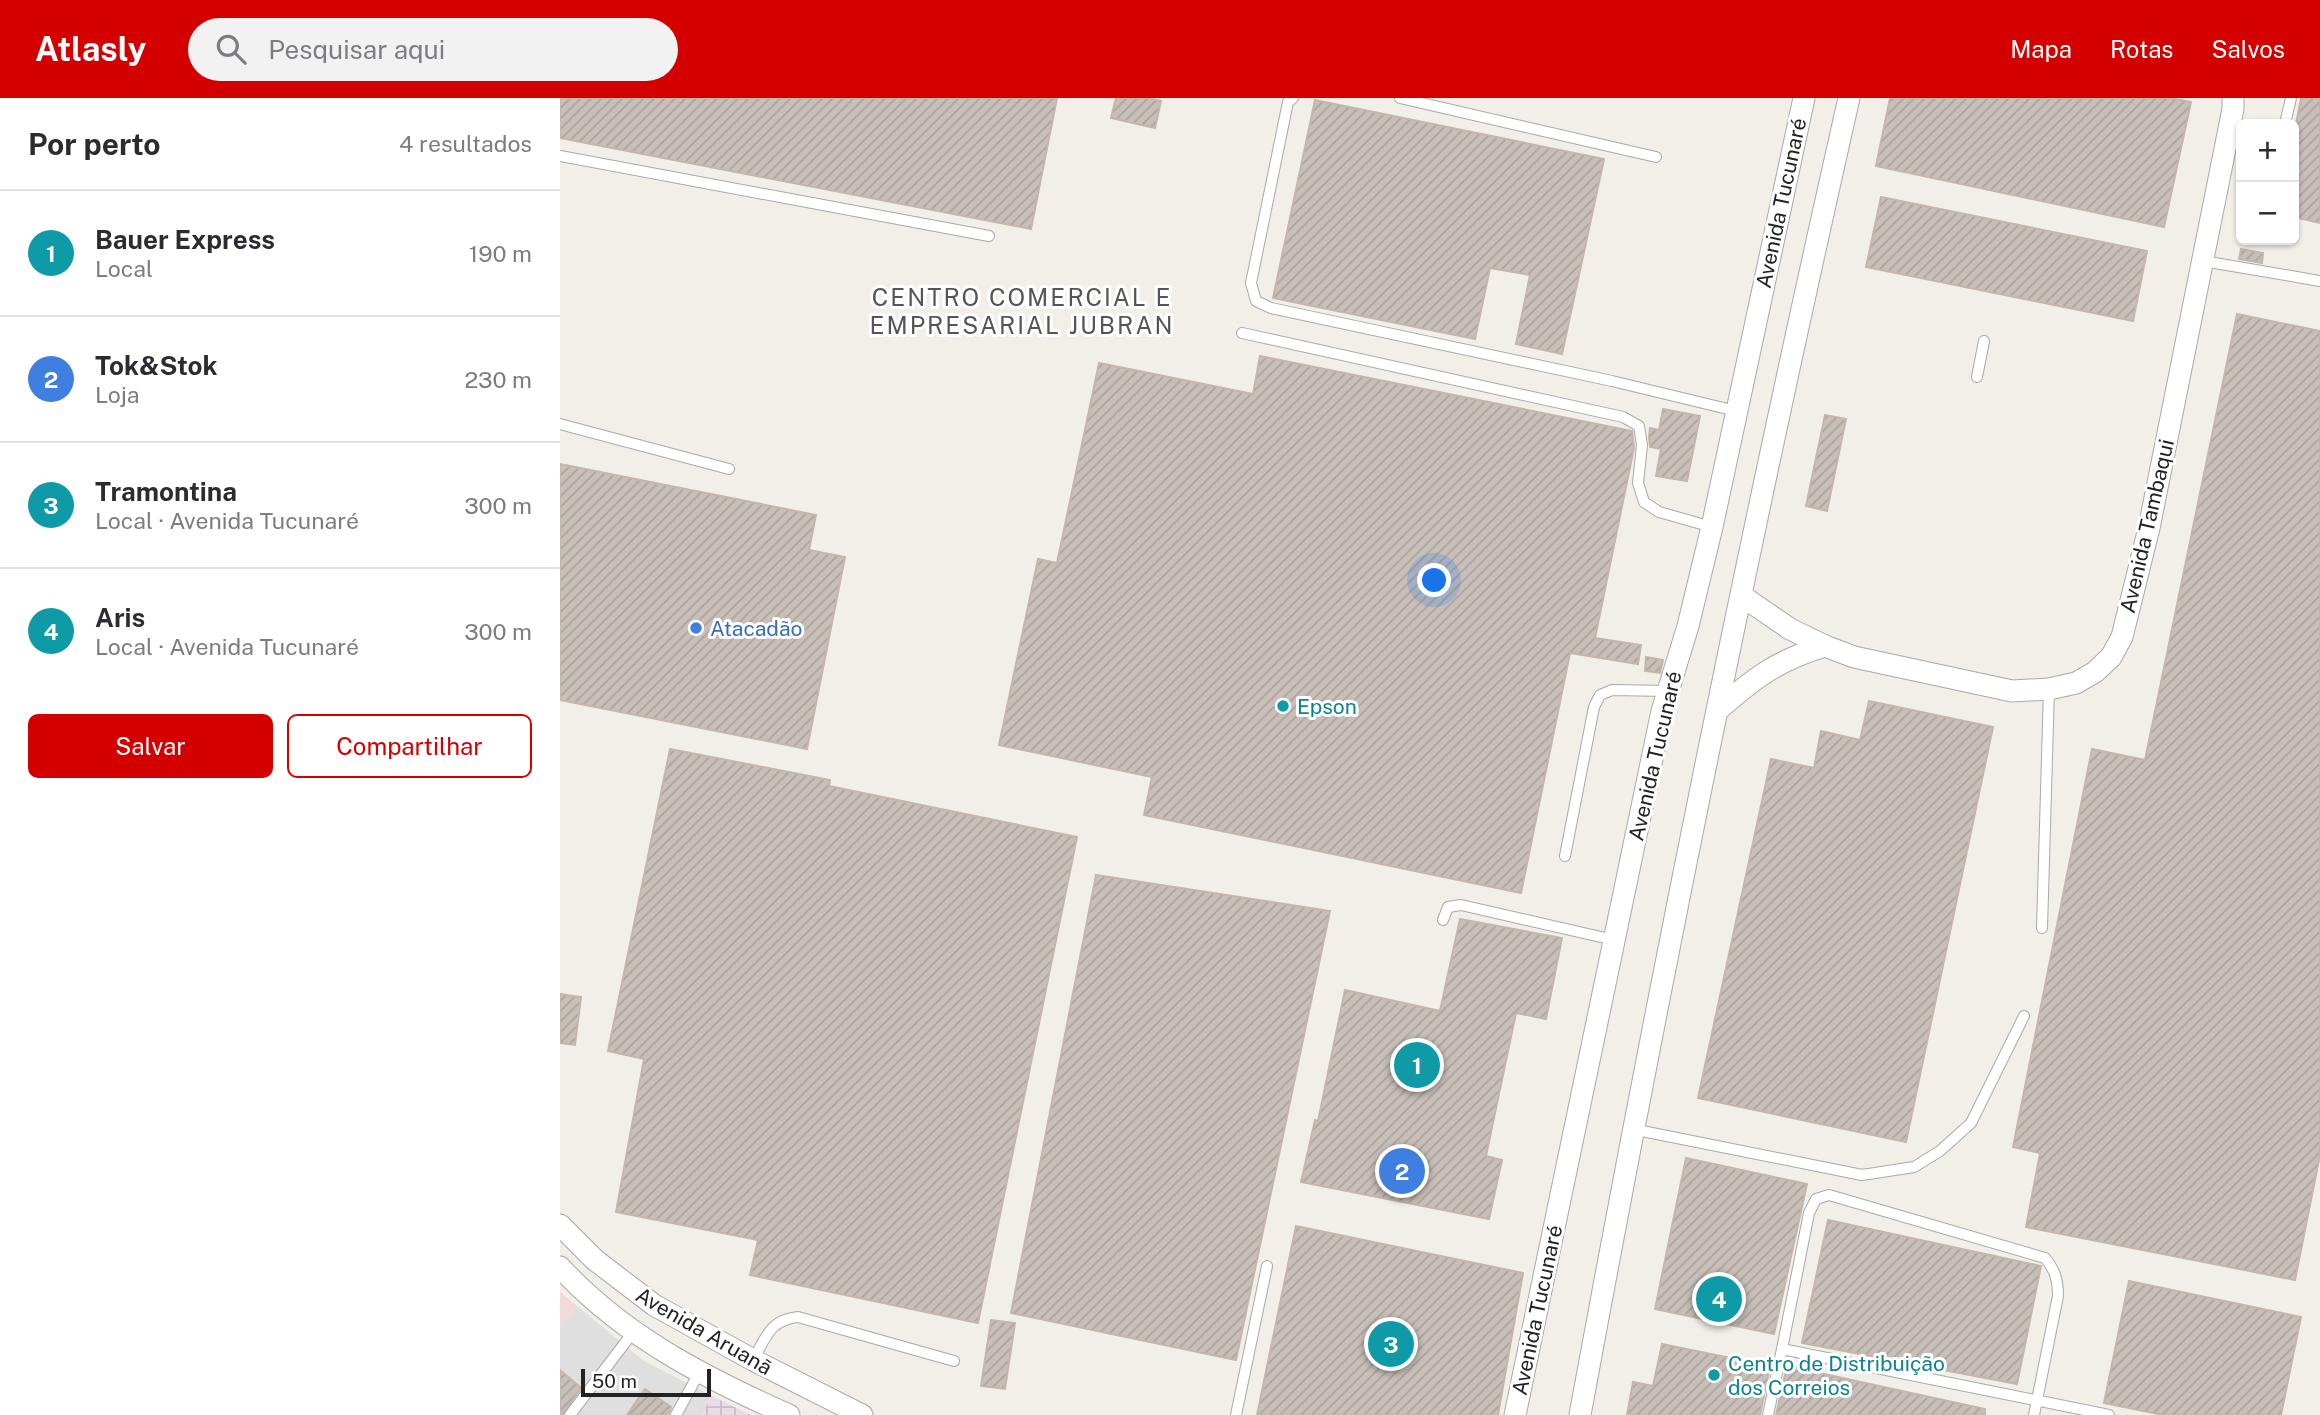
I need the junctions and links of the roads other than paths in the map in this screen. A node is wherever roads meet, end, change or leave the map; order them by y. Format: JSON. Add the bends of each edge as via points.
{"nodes":[{"id":1,"x":1293,"y":98,"type":"edge"},
{"id":2,"x":1400,"y":98,"type":"edge"},
{"id":3,"x":1804,"y":98,"type":"edge"},
{"id":4,"x":1849,"y":98,"type":"edge"},
{"id":5,"x":2233,"y":98,"type":"edge"},
{"id":6,"x":2291,"y":98,"type":"edge"},
{"id":7,"x":2286,"y":119,"type":"edge"},
{"id":8,"x":560,"y":156,"type":"edge"},
{"id":9,"x":1656,"y":157,"type":"dead end"},
{"id":10,"x":989,"y":236,"type":"dead end"},
{"id":11,"x":2203,"y":261,"type":"junction"},
{"id":12,"x":2320,"y":281,"type":"edge"},
{"id":13,"x":1242,"y":333,"type":"dead end"},
{"id":14,"x":1984,"y":341,"type":"dead end"},
{"id":15,"x":1977,"y":377,"type":"dead end"},
{"id":16,"x":1736,"y":411,"type":"junction"},
{"id":17,"x":560,"y":424,"type":"edge"},
{"id":18,"x":729,"y":469,"type":"dead end"},
{"id":19,"x":1712,"y":527,"type":"junction"},
{"id":20,"x":1742,"y":596,"type":"junction"},
{"id":21,"x":1825,"y":646,"type":"junction"},
{"id":22,"x":2049,"y":689,"type":"junction"},
{"id":23,"x":1668,"y":691,"type":"junction"},
{"id":24,"x":1718,"y":710,"type":"junction"},
{"id":25,"x":1565,"y":856,"type":"dead end"},
{"id":26,"x":1443,"y":919,"type":"dead end"},
{"id":27,"x":2042,"y":928,"type":"dead end"},
{"id":28,"x":1614,"y":940,"type":"junction"},
{"id":29,"x":2024,"y":1016,"type":"dead end"},
{"id":30,"x":1632,"y":1129,"type":"junction"},
{"id":31,"x":560,"y":1225,"type":"edge"},
{"id":32,"x":1267,"y":1266,"type":"dead end"},
{"id":33,"x":560,"y":1267,"type":"edge"},
{"id":34,"x":634,"y":1331,"type":"junction"},
{"id":35,"x":1782,"y":1349,"type":"junction"},
{"id":36,"x":753,"y":1360,"type":"junction"},
{"id":37,"x":954,"y":1361,"type":"dead end"},
{"id":38,"x":699,"y":1373,"type":"junction"},
{"id":39,"x":2036,"y":1400,"type":"junction"},
{"id":40,"x":570,"y":1415,"type":"edge"},
{"id":41,"x":676,"y":1415,"type":"edge"},
{"id":42,"x":789,"y":1415,"type":"edge"},
{"id":43,"x":862,"y":1415,"type":"edge"},
{"id":44,"x":1236,"y":1415,"type":"edge"},
{"id":45,"x":1515,"y":1415,"type":"edge"},
{"id":46,"x":1580,"y":1415,"type":"edge"},
{"id":47,"x":1768,"y":1415,"type":"edge"},
{"id":48,"x":2034,"y":1415,"type":"edge"},
{"id":49,"x":2109,"y":1415,"type":"edge"}],
"edges":[{"from":1,"to":16,"type":"lane","via":[[1288,102],[1251,283],[1256,301]]},
{"from":2,"to":9,"type":"lane"},
{"from":3,"to":16,"type":"street","name":"Avenida Tucunaré"},
{"from":4,"to":20,"type":"street","name":"Avenida Tucunaré"},
{"from":5,"to":11,"type":"street","name":"Avenida Tambaqui"},
{"from":6,"to":7,"type":"lane"},
{"from":8,"to":10,"type":"lane"},
{"from":11,"to":12,"type":"lane"},
{"from":11,"to":22,"type":"street","name":"Avenida Tambaqui","via":[[2122,637],[2111,657],[2095,672],[2076,683]]},
{"from":13,"to":19,"type":"lane","via":[[1623,417],[1639,426],[1638,483],[1644,502],[1659,512]]},
{"from":14,"to":15,"type":"lane"},
{"from":16,"to":19,"type":"street","name":"Avenida Tucunaré"},
{"from":17,"to":18,"type":"lane"},
{"from":19,"to":23,"type":"street","name":"Avenida Tucunaré"},
{"from":20,"to":21,"type":"street","name":"Avenida Tambaqui"},
{"from":20,"to":24,"type":"street","name":"Avenida Tucunaré"},
{"from":21,"to":22,"type":"street","name":"Avenida Tambaqui","via":[[1854,657],[2012,691]]},
{"from":21,"to":24,"type":"street","via":[[1786,659]]},
{"from":22,"to":27,"type":"lane"},
{"from":23,"to":25,"type":"lane","via":[[1612,690],[1600,695]]},
{"from":23,"to":28,"type":"street","name":"Avenida Tucunaré"},
{"from":24,"to":30,"type":"street","name":"Avenida Tucunaré"},
{"from":26,"to":28,"type":"lane","via":[[1448,907],[1461,905]]},
{"from":28,"to":45,"type":"street","name":"Avenida Tucunaré"},
{"from":29,"to":30,"type":"lane","via":[[1971,1123],[1940,1151],[1913,1167],[1862,1175]]},
{"from":30,"to":46,"type":"street","name":"Avenida Tucunaré"},
{"from":31,"to":36,"type":"street","name":"Avenida Aruanã","via":[[595,1260],[654,1305]]},
{"from":32,"to":44,"type":"lane"},
{"from":33,"to":34,"type":"street","name":"Avenida Aruanã"},
{"from":34,"to":38,"type":"street","name":"Avenida Aruanã"},
{"from":34,"to":40,"type":"lane"},
{"from":35,"to":39,"type":"lane"},
{"from":35,"to":39,"type":"lane","via":[[1809,1213],[1816,1199],[1829,1195],[2045,1258],[2058,1281],[2058,1296]]},
{"from":35,"to":47,"type":"lane"},
{"from":36,"to":37,"type":"lane","via":[[773,1325],[798,1317]]},
{"from":36,"to":43,"type":"street","name":"Avenida Aruanã"},
{"from":38,"to":41,"type":"lane"},
{"from":38,"to":42,"type":"street","name":"Avenida Aruanã"},
{"from":39,"to":48,"type":"lane"},
{"from":39,"to":49,"type":"lane"}]}
